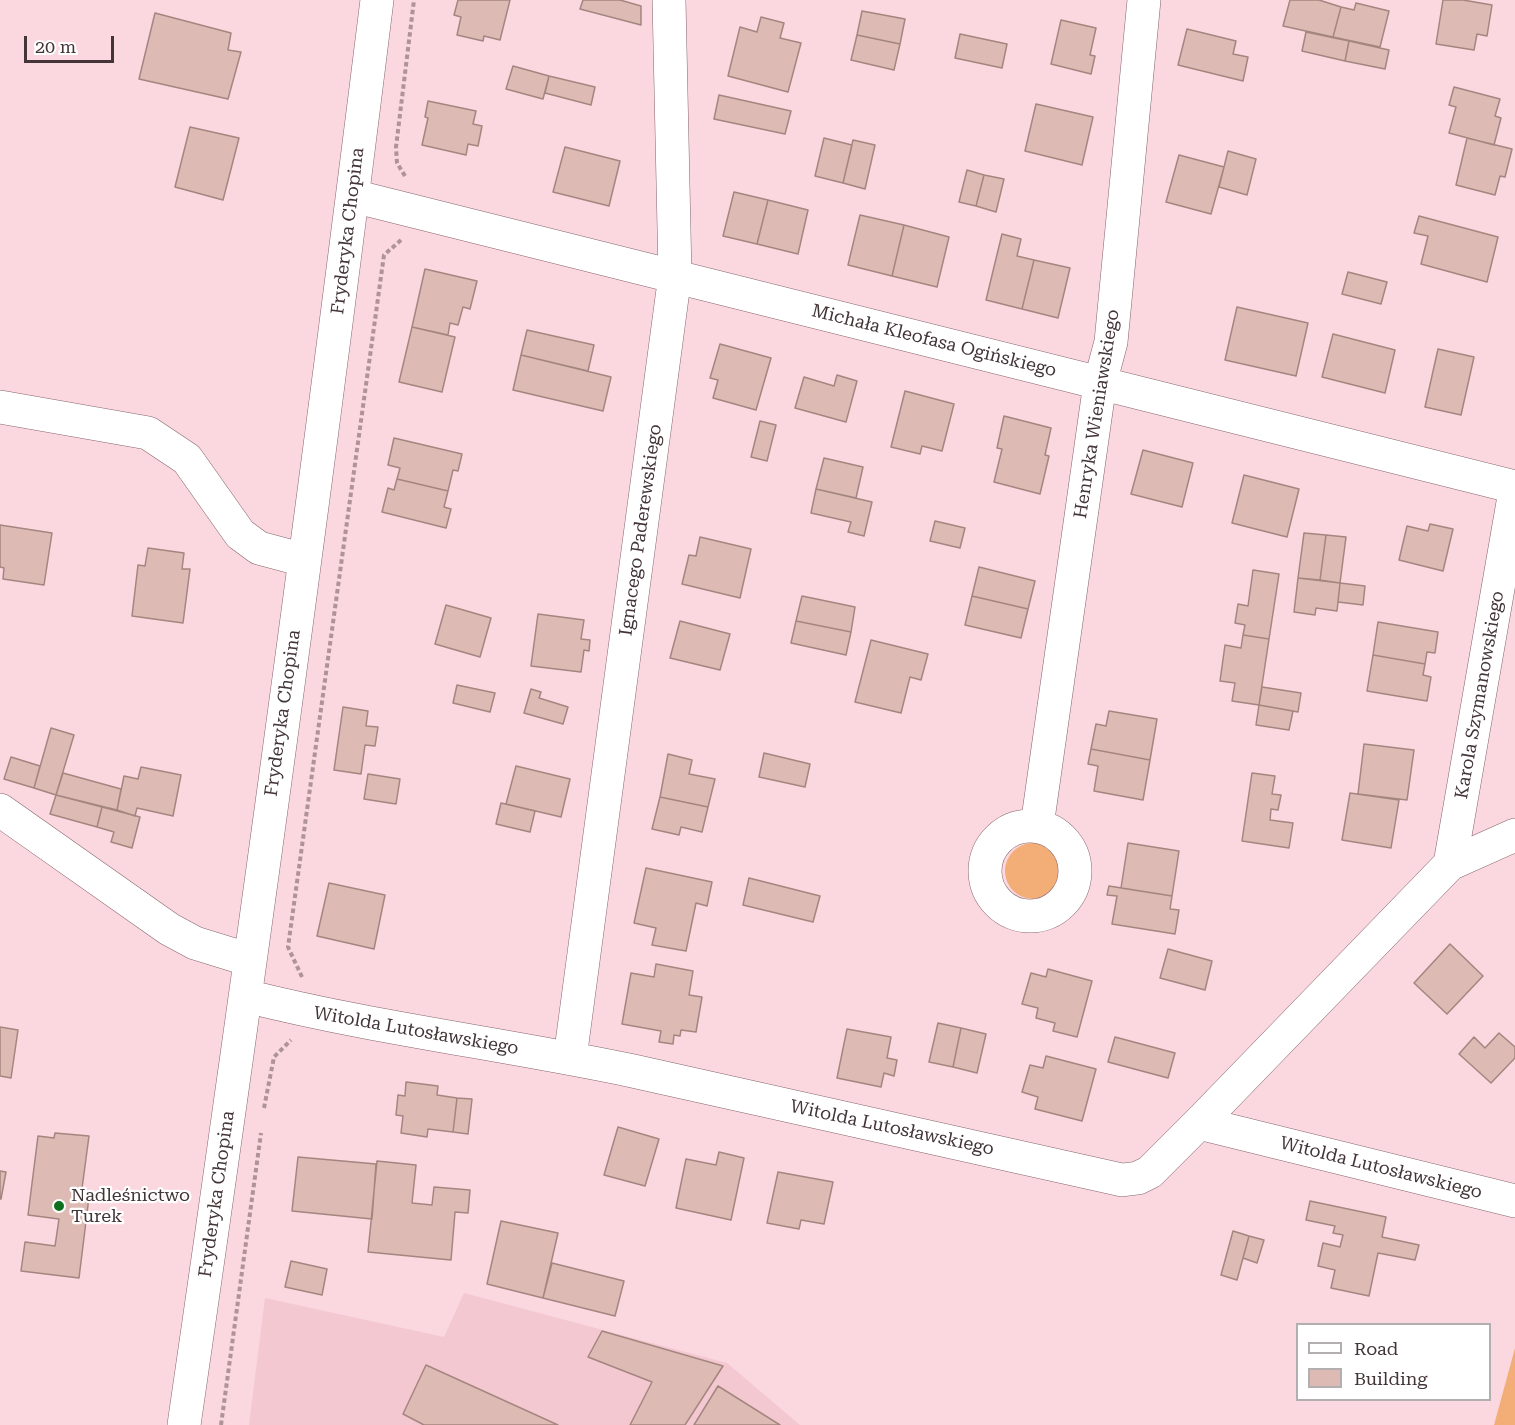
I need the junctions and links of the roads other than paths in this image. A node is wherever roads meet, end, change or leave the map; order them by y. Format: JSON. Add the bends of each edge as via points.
{"nodes":[{"id":1,"x":377,"y":0,"type":"edge"},
{"id":2,"x":669,"y":0,"type":"edge"},
{"id":3,"x":1144,"y":0,"type":"edge"},
{"id":4,"x":353,"y":196,"type":"junction"},
{"id":5,"x":675,"y":275,"type":"junction"},
{"id":6,"x":1100,"y":383,"type":"junction"},
{"id":7,"x":0,"y":407,"type":"edge"},
{"id":8,"x":1515,"y":489,"type":"edge"},
{"id":9,"x":304,"y":560,"type":"junction"},
{"id":10,"x":0,"y":810,"type":"edge"},
{"id":11,"x":1037,"y":826,"type":"dead end"},
{"id":12,"x":1515,"y":835,"type":"edge"},
{"id":13,"x":1450,"y":864,"type":"junction"},
{"id":14,"x":250,"y":960,"type":"junction"},
{"id":15,"x":246,"y":996,"type":"junction"},
{"id":16,"x":570,"y":1058,"type":"junction"},
{"id":17,"x":1199,"y":1123,"type":"junction"},
{"id":18,"x":1515,"y":1201,"type":"edge"},
{"id":19,"x":184,"y":1425,"type":"edge"}],
"edges":[{"from":1,"to":4,"type":"street","name":"Fryderyka Chopina"},
{"from":2,"to":5,"type":"street","name":"Ignacego Paderewskiego"},
{"from":3,"to":6,"type":"street","name":"Henryka Wieniawskiego","via":[[1111,342]]},
{"from":4,"to":5,"type":"street","name":"Michała Kleofasa Ogińskiego"},
{"from":4,"to":9,"type":"street","name":"Fryderyka Chopina"},
{"from":5,"to":6,"type":"street","name":"Michała Kleofasa Ogińskiego"},
{"from":5,"to":16,"type":"street","name":"Ignacego Paderewskiego"},
{"from":6,"to":8,"type":"street","name":"Michała Kleofasa Ogińskiego"},
{"from":6,"to":11,"type":"street","name":"Henryka Wieniawskiego"},
{"from":7,"to":9,"type":"street","via":[[148,433],[187,459],[240,534],[259,548]]},
{"from":8,"to":13,"type":"street","name":"Karola Szymanowskiego"},
{"from":9,"to":14,"type":"street","name":"Fryderyka Chopina"},
{"from":10,"to":14,"type":"street","via":[[170,929],[195,943]]},
{"from":12,"to":13,"type":"street"},
{"from":13,"to":17,"type":"street"},
{"from":14,"to":15,"type":"street","name":"Fryderyka Chopina"},
{"from":15,"to":16,"type":"street","name":"Witolda Lutosławskiego","via":[[308,1011]]},
{"from":15,"to":19,"type":"street","name":"Fryderyka Chopina"},
{"from":16,"to":17,"type":"street","name":"Witolda Lutosławskiego","via":[[1122,1180],[1150,1172]]},
{"from":17,"to":18,"type":"street","name":"Witolda Lutosławskiego"}]}
